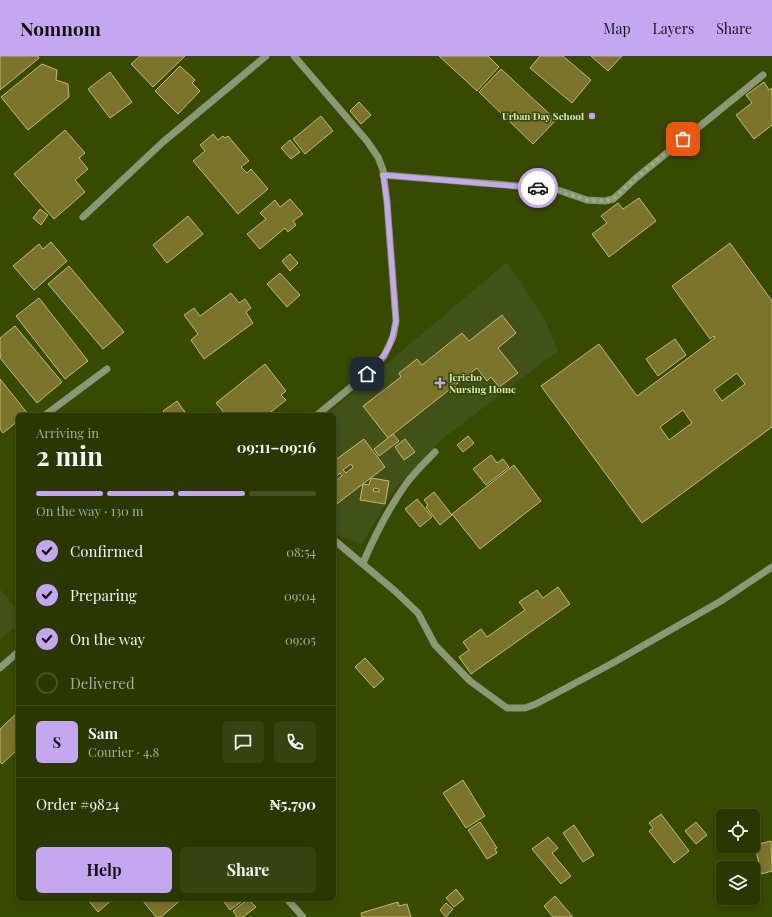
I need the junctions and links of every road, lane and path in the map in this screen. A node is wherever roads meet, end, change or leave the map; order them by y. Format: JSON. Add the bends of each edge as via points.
{"nodes":[{"id":1,"x":266,"y":56,"type":"edge"},
{"id":2,"x":294,"y":56,"type":"edge"},
{"id":3,"x":763,"y":75,"type":"dead end"},
{"id":4,"x":383,"y":175,"type":"junction"},
{"id":5,"x":83,"y":218,"type":"dead end"},
{"id":6,"x":107,"y":369,"type":"dead end"},
{"id":7,"x":48,"y":413,"type":"edge"},
{"id":8,"x":319,"y":413,"type":"edge"},
{"id":9,"x":435,"y":452,"type":"dead end"},
{"id":10,"x":336,"y":542,"type":"edge"},
{"id":11,"x":363,"y":563,"type":"junction"},
{"id":12,"x":772,"y":567,"type":"edge"},
{"id":13,"x":16,"y":654,"type":"edge"},
{"id":14,"x":0,"y":668,"type":"edge"},
{"id":15,"x":289,"y":901,"type":"edge"},
{"id":16,"x":303,"y":917,"type":"edge"}],
"edges":[{"from":1,"to":5,"type":"street","via":[[163,142]]},
{"from":2,"to":4,"type":"street","via":[[367,141],[378,157]]},
{"from":3,"to":4,"type":"street","via":[[659,158],[613,199],[587,200],[547,189]]},
{"from":4,"to":8,"type":"street","via":[[396,321],[393,338],[384,356],[367,374]]},
{"from":6,"to":7,"type":"street"},
{"from":9,"to":11,"type":"street","via":[[407,483],[391,506]]},
{"from":10,"to":11,"type":"street"},
{"from":11,"to":12,"type":"street","via":[[418,613],[436,645],[470,681],[508,708],[517,709],[536,704],[611,664],[720,601]]},
{"from":13,"to":14,"type":"street"},
{"from":15,"to":16,"type":"street"}]}
